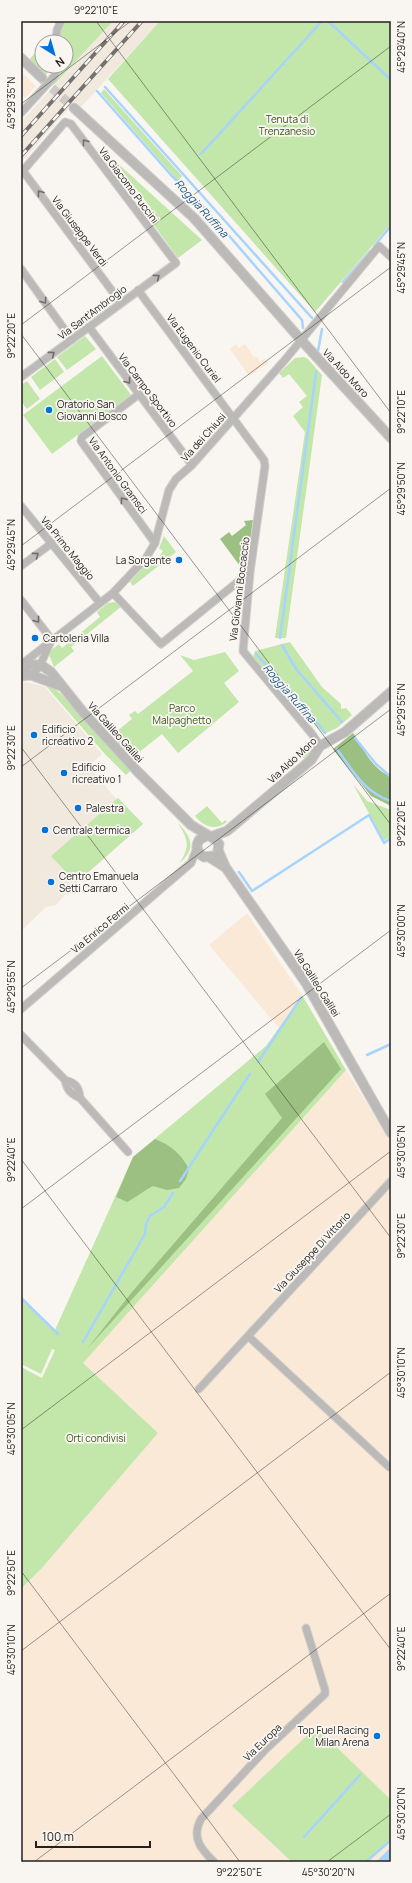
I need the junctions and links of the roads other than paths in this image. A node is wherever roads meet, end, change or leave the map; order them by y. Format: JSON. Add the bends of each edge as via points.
{"nodes":[{"id":1,"x":61,"y":21,"type":"edge"},
{"id":2,"x":57,"y":34,"type":"edge"},
{"id":3,"x":21,"y":58,"type":"edge"},
{"id":4,"x":55,"y":74,"type":"edge"},
{"id":5,"x":42,"y":78,"type":"tunnel mouth"},
{"id":6,"x":74,"y":108,"type":"tunnel mouth"},
{"id":7,"x":21,"y":113,"type":"edge"},
{"id":8,"x":22,"y":172,"type":"edge"},
{"id":9,"x":391,"y":257,"type":"edge"},
{"id":10,"x":176,"y":263,"type":"joint"},
{"id":11,"x":21,"y":269,"type":"edge"},
{"id":12,"x":138,"y":290,"type":"junction"},
{"id":13,"x":121,"y":303,"type":"junction"},
{"id":14,"x":88,"y":327,"type":"junction"},
{"id":15,"x":72,"y":340,"type":"junction"},
{"id":16,"x":302,"y":341,"type":"junction"},
{"id":17,"x":21,"y":377,"type":"edge"},
{"id":18,"x":138,"y":395,"type":"junction"},
{"id":19,"x":233,"y":418,"type":"junction"},
{"id":20,"x":391,"y":438,"type":"edge"},
{"id":21,"x":192,"y":465,"type":"junction"},
{"id":22,"x":21,"y":506,"type":"edge"},
{"id":23,"x":52,"y":543,"type":"junction"},
{"id":24,"x":155,"y":543,"type":"junction"},
{"id":25,"x":21,"y":566,"type":"edge"},
{"id":26,"x":250,"y":572,"type":"junction"},
{"id":27,"x":113,"y":593,"type":"junction"},
{"id":28,"x":21,"y":600,"type":"edge"},
{"id":29,"x":100,"y":602,"type":"junction"},
{"id":30,"x":52,"y":640,"type":"junction"},
{"id":31,"x":22,"y":664,"type":"edge"},
{"id":32,"x":41,"y":665,"type":"junction"},
{"id":33,"x":32,"y":675,"type":"junction"},
{"id":34,"x":21,"y":676,"type":"edge"},
{"id":35,"x":61,"y":686,"type":"junction"},
{"id":36,"x":391,"y":692,"type":"edge"},
{"id":37,"x":320,"y":746,"type":"junction"},
{"id":38,"x":191,"y":825,"type":"junction"},
{"id":39,"x":227,"y":831,"type":"junction"},
{"id":40,"x":210,"y":836,"type":"junction"},
{"id":41,"x":198,"y":845,"type":"junction"},
{"id":42,"x":218,"y":848,"type":"junction"},
{"id":43,"x":208,"y":857,"type":"junction"},
{"id":44,"x":191,"y":863,"type":"junction"},
{"id":45,"x":226,"y":868,"type":"junction"},
{"id":46,"x":21,"y":1008,"type":"edge"},
{"id":47,"x":21,"y":1035,"type":"edge"},
{"id":48,"x":391,"y":1133,"type":"edge"},
{"id":49,"x":128,"y":1152,"type":"dead end"},
{"id":50,"x":391,"y":1181,"type":"edge"},
{"id":51,"x":248,"y":1336,"type":"junction"},
{"id":52,"x":199,"y":1389,"type":"dead end"},
{"id":53,"x":389,"y":1467,"type":"dead end"},
{"id":54,"x":306,"y":1628,"type":"dead end"},
{"id":55,"x":214,"y":1862,"type":"edge"}],
"edges":[{"from":1,"to":2,"type":"street"},
{"from":3,"to":5,"type":"street"},
{"from":4,"to":7,"type":"street"},
{"from":6,"to":16,"type":"street","name":"Via Aldo Moro","via":[[194,218]]},
{"from":10,"to":8,"type":"street","name":"Via Giacomo Puccini","one_way":true,"via":[[71,124],[65,122]]},
{"from":13,"to":8,"type":"street","name":"Via Giuseppe Verdi","one_way":true},
{"from":9,"to":16,"type":"street","name":"Via dei Chiusi","via":[[379,246]]},
{"from":12,"to":10,"type":"street","name":"Via Sant'Ambrogio","one_way":true},
{"from":11,"to":15,"type":"street","one_way":true},
{"from":12,"to":13,"type":"street","name":"Via Sant'Ambrogio"},
{"from":12,"to":19,"type":"street","name":"Via Eugenio Curiel"},
{"from":13,"to":14,"type":"street","name":"Via Sant'Ambrogio"},
{"from":14,"to":15,"type":"street","name":"Via Sant'Ambrogio"},
{"from":14,"to":18,"type":"street","name":"Via Campo Sportivo","one_way":true},
{"from":17,"to":15,"type":"street","name":"Via Sant'Ambrogio","one_way":true},
{"from":16,"to":19,"type":"street","name":"Via dei Chiusi"},
{"from":16,"to":20,"type":"street","name":"Via Aldo Moro"},
{"from":18,"to":21,"type":"street","name":"Via Campo Sportivo"},
{"from":24,"to":18,"type":"street","name":"Via Antonio Gramsci","one_way":true,"via":[[81,441],[82,437]]},
{"from":19,"to":21,"type":"street","name":"Via dei Chiusi"},
{"from":19,"to":26,"type":"street","name":"Via Giovanni Boccaccio","via":[[265,462]]},
{"from":21,"to":24,"type":"street","name":"Via dei Chiusi","via":[[169,490]]},
{"from":22,"to":23,"type":"street","name":"Via Primo Maggio"},
{"from":25,"to":23,"type":"street","one_way":true},
{"from":23,"to":29,"type":"street","name":"Via Primo Maggio"},
{"from":24,"to":27,"type":"street","name":"Via dei Chiusi","via":[[146,558]]},
{"from":26,"to":27,"type":"street","via":[[161,644]]},
{"from":26,"to":37,"type":"street","name":"Via Giovanni Boccaccio","via":[[243,653]]},
{"from":27,"to":29,"type":"street","name":"Via dei Chiusi"},
{"from":28,"to":30,"type":"street","one_way":true},
{"from":29,"to":30,"type":"street","name":"Via dei Chiusi"},
{"from":30,"to":31,"type":"street","name":"Via dei Chiusi"},
{"from":30,"to":32,"type":"street","name":"Via dei Chiusi"},
{"from":31,"to":32,"type":"street"},
{"from":31,"to":33,"type":"street"},
{"from":32,"to":33,"type":"street"},
{"from":32,"to":35,"type":"street","name":"Via Galileo Galilei","via":[[51,672]]},
{"from":33,"to":34,"type":"street"},
{"from":33,"to":35,"type":"street","name":"Via Galileo Galilei"},
{"from":35,"to":38,"type":"street","name":"Via Galileo Galilei","via":[[110,742]]},
{"from":36,"to":37,"type":"street","name":"Via Aldo Moro","via":[[345,732]]},
{"from":37,"to":39,"type":"street","name":"Via Aldo Moro","via":[[311,760]]},
{"from":38,"to":40,"type":"street","name":"Via Galileo Galilei"},
{"from":38,"to":41,"type":"street","name":"Via Galileo Galilei"},
{"from":39,"to":40,"type":"street","name":"Via Aldo Moro"},
{"from":39,"to":42,"type":"street","name":"Via Aldo Moro"},
{"from":40,"to":41,"type":"street","via":[[202,837]]},
{"from":40,"to":42,"type":"street","via":[[216,840]]},
{"from":41,"to":43,"type":"street","via":[[200,854]]},
{"from":41,"to":44,"type":"street"},
{"from":42,"to":43,"type":"street","via":[[215,855]]},
{"from":42,"to":45,"type":"street"},
{"from":43,"to":44,"type":"street"},
{"from":43,"to":45,"type":"street","name":"Via Galileo Galilei"},
{"from":44,"to":46,"type":"street","name":"Via Enrico Fermi"},
{"from":45,"to":48,"type":"street","name":"Via Galileo Galilei","via":[[309,988]]},
{"from":47,"to":49,"type":"street","via":[[65,1080],[73,1082],[80,1089],[80,1098]]},
{"from":50,"to":51,"type":"street","name":"Via Giuseppe Di Vittorio"},
{"from":51,"to":52,"type":"street","name":"Via Giuseppe Di Vittorio"},
{"from":51,"to":53,"type":"street"},
{"from":54,"to":55,"type":"street","name":"Via Europa","via":[[325,1694],[265,1750],[200,1820],[197,1830],[198,1842]]}]}
